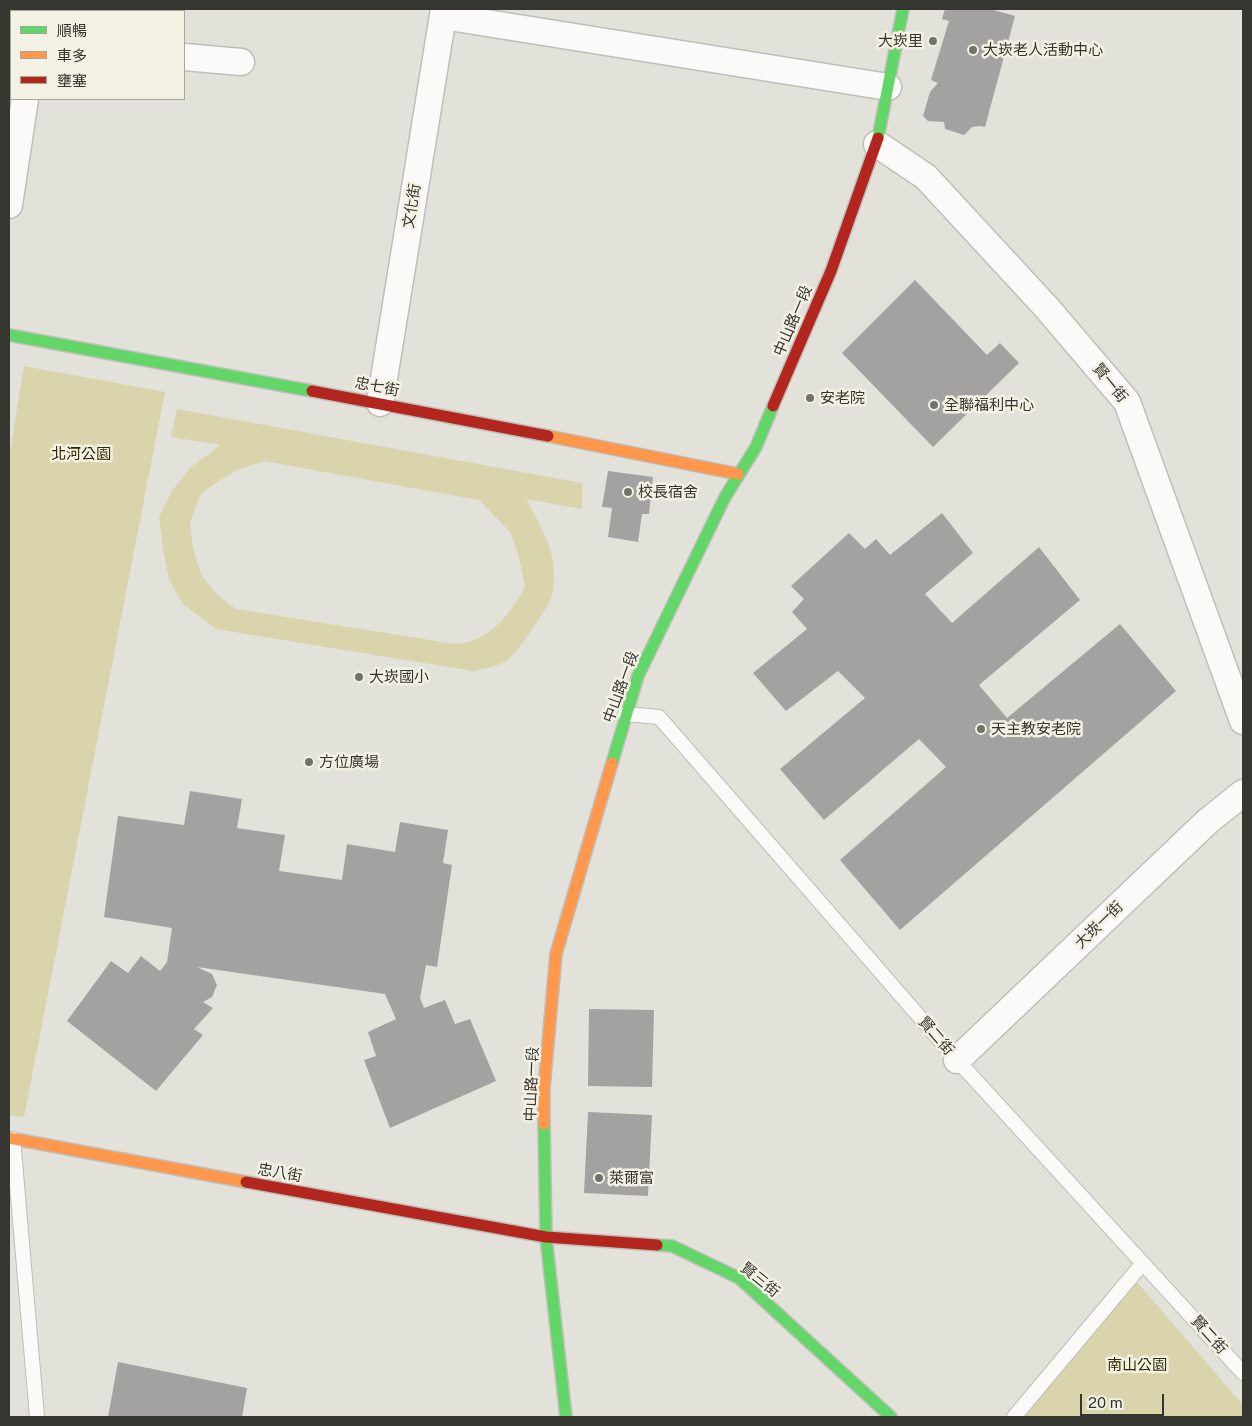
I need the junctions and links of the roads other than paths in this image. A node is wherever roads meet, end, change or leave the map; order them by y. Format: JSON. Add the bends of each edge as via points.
{"nodes":[{"id":1,"x":903,"y":9,"type":"edge"},
{"id":2,"x":444,"y":12,"type":"edge"},
{"id":3,"x":185,"y":57,"type":"edge"},
{"id":4,"x":241,"y":62,"type":"dead end"},
{"id":5,"x":888,"y":87,"type":"junction"},
{"id":6,"x":26,"y":100,"type":"edge"},
{"id":7,"x":877,"y":144,"type":"junction"},
{"id":8,"x":9,"y":206,"type":"edge"},
{"id":9,"x":9,"y":335,"type":"edge"},
{"id":10,"x":380,"y":403,"type":"junction"},
{"id":11,"x":738,"y":474,"type":"junction"},
{"id":12,"x":626,"y":714,"type":"junction"},
{"id":13,"x":1243,"y":721,"type":"edge"},
{"id":14,"x":1243,"y":793,"type":"edge"},
{"id":15,"x":957,"y":1060,"type":"junction"},
{"id":16,"x":11,"y":1138,"type":"edge"},
{"id":17,"x":546,"y":1237,"type":"junction"},
{"id":18,"x":1143,"y":1263,"type":"junction"},
{"id":19,"x":1243,"y":1373,"type":"edge"},
{"id":20,"x":37,"y":1417,"type":"edge"},
{"id":21,"x":566,"y":1417,"type":"edge"},
{"id":22,"x":891,"y":1417,"type":"edge"},
{"id":23,"x":1014,"y":1417,"type":"edge"}],
"edges":[{"from":1,"to":5,"type":"street","name":"中山路一段"},
{"from":2,"to":5,"type":"street"},
{"from":2,"to":10,"type":"street","name":"文化街"},
{"from":3,"to":4,"type":"street"},
{"from":5,"to":7,"type":"street","name":"中山路一段"},
{"from":6,"to":8,"type":"street"},
{"from":7,"to":11,"type":"street","name":"中山路一段","via":[[819,298],[756,447]]},
{"from":7,"to":13,"type":"street","name":"賢一街","via":[[926,177],[1047,308],[1127,402]]},
{"from":9,"to":10,"type":"street","name":"忠七街"},
{"from":10,"to":11,"type":"street","name":"忠七街"},
{"from":11,"to":12,"type":"street","name":"中山路一段","via":[[638,676]]},
{"from":12,"to":15,"type":"lane","name":"賢二街","via":[[659,717]]},
{"from":12,"to":17,"type":"street","name":"中山路一段","via":[[556,954],[544,1088]]},
{"from":14,"to":15,"type":"street","name":"大崁一街","via":[[1200,827]]},
{"from":15,"to":18,"type":"lane","name":"賢二街"},
{"from":16,"to":17,"type":"street","name":"忠八街"},
{"from":16,"to":20,"type":"lane"},
{"from":17,"to":21,"type":"street","name":"中山路一段"},
{"from":17,"to":22,"type":"street","name":"賢三街","via":[[672,1246],[738,1278]]},
{"from":18,"to":19,"type":"lane","name":"賢二街"},
{"from":18,"to":23,"type":"lane"}]}
